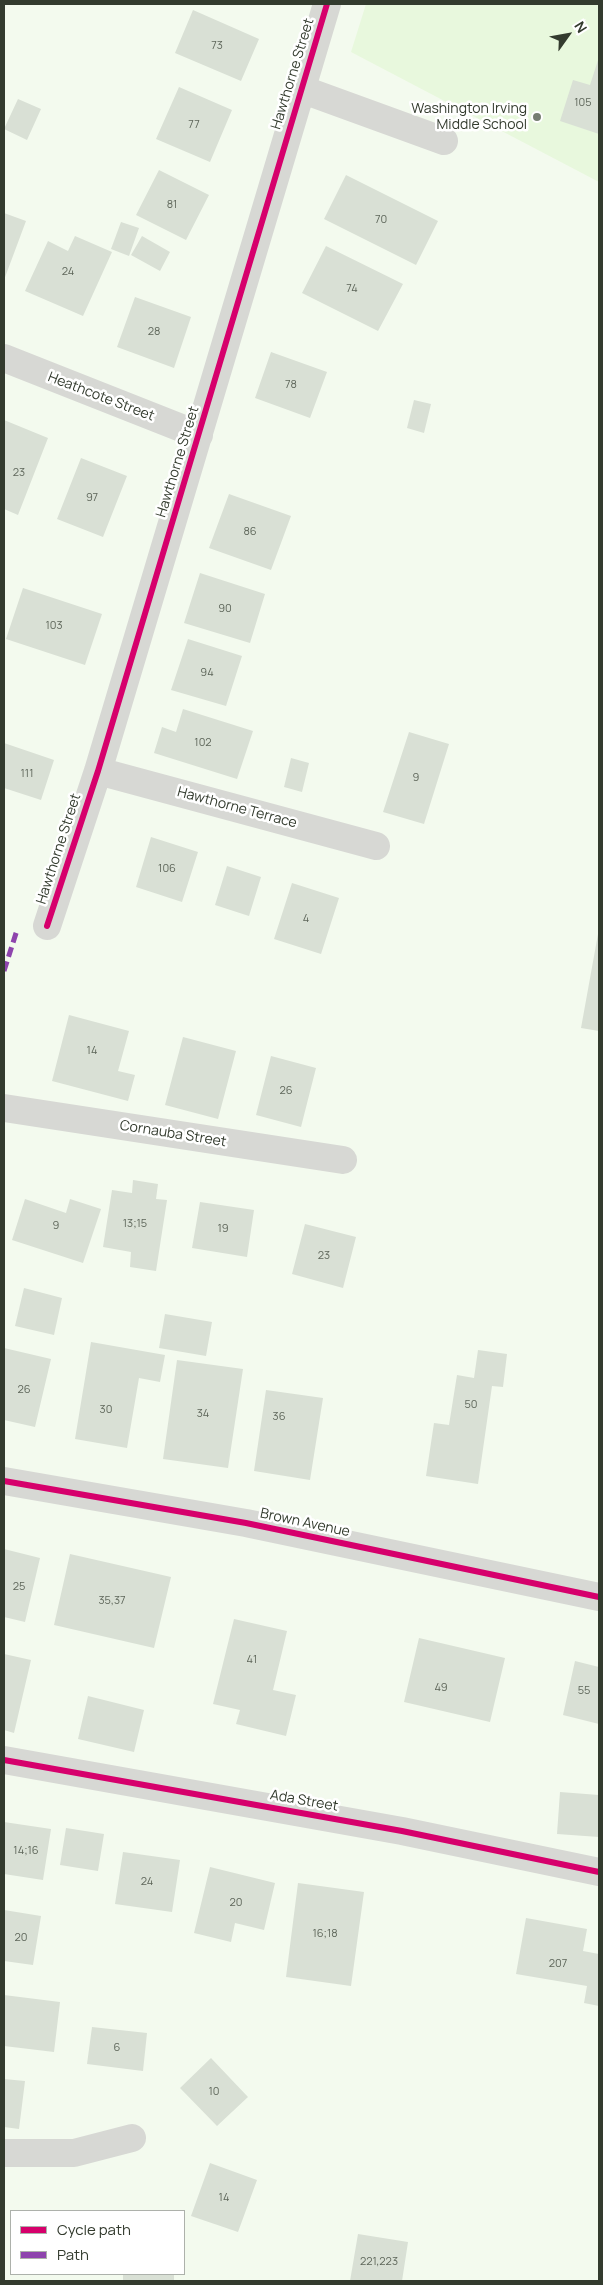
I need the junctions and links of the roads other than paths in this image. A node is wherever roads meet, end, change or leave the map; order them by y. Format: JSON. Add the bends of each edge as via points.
{"nodes":[{"id":1,"x":327,"y":4,"type":"edge"},
{"id":2,"x":301,"y":89,"type":"junction"},
{"id":3,"x":444,"y":141,"type":"dead end"},
{"id":4,"x":4,"y":358,"type":"edge"},
{"id":5,"x":199,"y":435,"type":"junction"},
{"id":6,"x":98,"y":771,"type":"junction"},
{"id":7,"x":376,"y":846,"type":"dead end"},
{"id":8,"x":47,"y":926,"type":"dead end"},
{"id":9,"x":4,"y":1108,"type":"edge"},
{"id":10,"x":343,"y":1160,"type":"dead end"},
{"id":11,"x":4,"y":1480,"type":"edge"},
{"id":12,"x":599,"y":1597,"type":"edge"},
{"id":13,"x":4,"y":1760,"type":"edge"},
{"id":14,"x":599,"y":1872,"type":"edge"},
{"id":15,"x":132,"y":2138,"type":"dead end"},
{"id":16,"x":4,"y":2154,"type":"edge"}],
"edges":[{"from":1,"to":2,"type":"street","name":"Hawthorne Street"},
{"from":2,"to":3,"type":"street"},
{"from":2,"to":5,"type":"street","name":"Hawthorne Street"},
{"from":4,"to":5,"type":"street","name":"Heathcote Street"},
{"from":5,"to":6,"type":"street","name":"Hawthorne Street"},
{"from":6,"to":7,"type":"street","name":"Hawthorne Terrace"},
{"from":6,"to":8,"type":"street","name":"Hawthorne Street"},
{"from":9,"to":10,"type":"street","name":"Cornauba Street"},
{"from":11,"to":12,"type":"street","name":"Brown Avenue","via":[[246,1523]]},
{"from":13,"to":14,"type":"street","name":"Ada Street","via":[[402,1831]]},
{"from":15,"to":16,"type":"street","via":[[74,2153]]}]}
